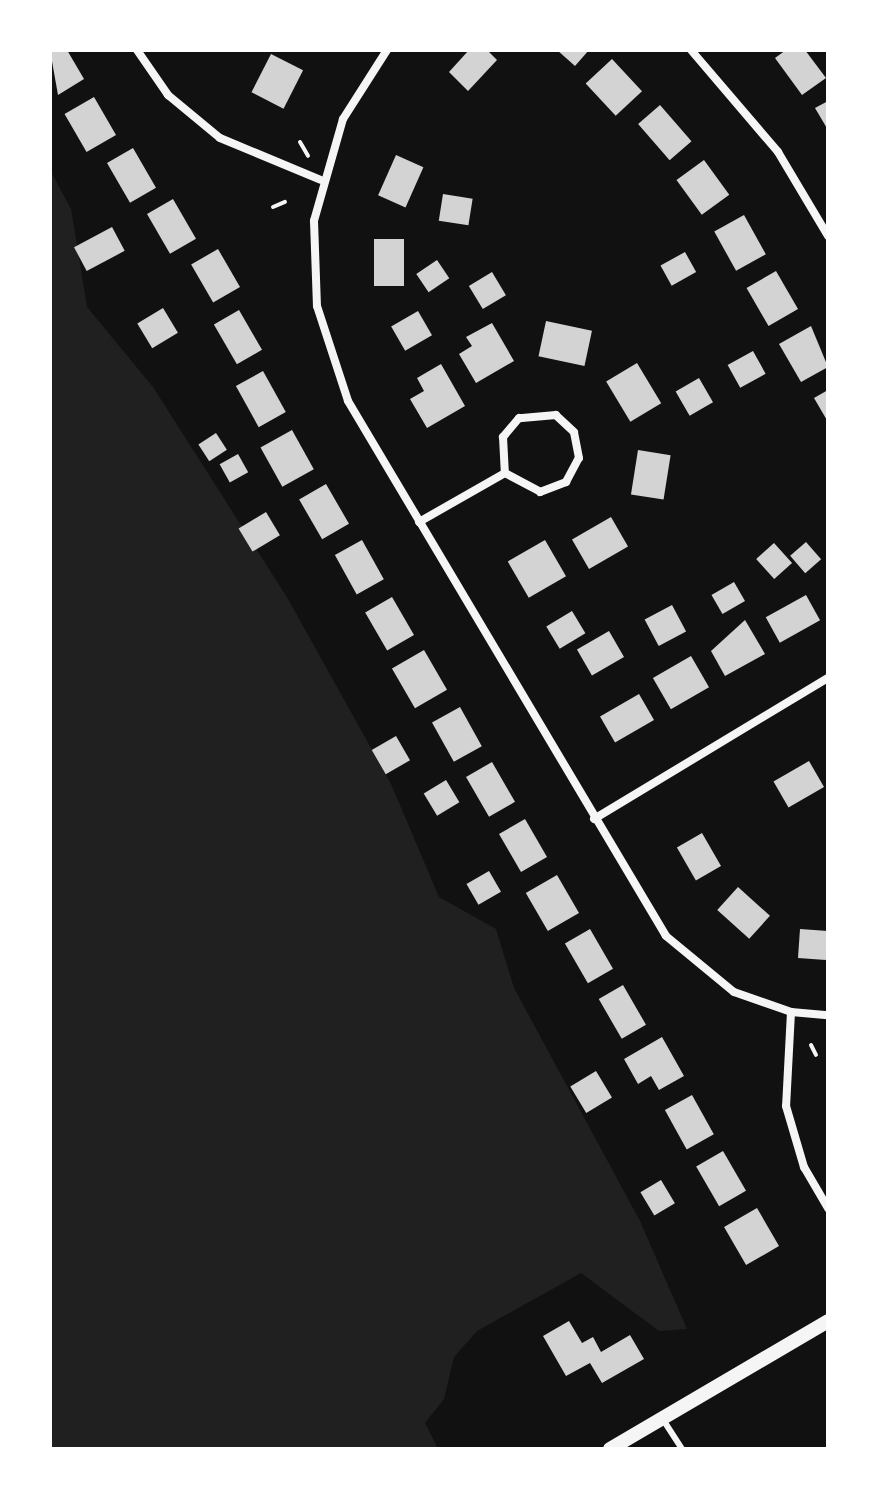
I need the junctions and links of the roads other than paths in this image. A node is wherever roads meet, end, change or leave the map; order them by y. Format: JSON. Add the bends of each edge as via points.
{"nodes":[{"id":1,"x":137,"y":50,"type":"edge"},
{"id":2,"x":387,"y":50,"type":"edge"},
{"id":3,"x":691,"y":50,"type":"edge"},
{"id":4,"x":321,"y":180,"type":"junction"},
{"id":5,"x":828,"y":236,"type":"edge"},
{"id":6,"x":505,"y":473,"type":"junction"},
{"id":7,"x":419,"y":522,"type":"junction"},
{"id":8,"x":828,"y":678,"type":"edge"},
{"id":9,"x":594,"y":819,"type":"junction"},
{"id":10,"x":791,"y":1012,"type":"junction"},
{"id":11,"x":828,"y":1015,"type":"edge"},
{"id":12,"x":828,"y":1208,"type":"edge"},
{"id":13,"x":828,"y":1321,"type":"edge"},
{"id":14,"x":662,"y":1418,"type":"junction"},
{"id":15,"x":610,"y":1449,"type":"edge"},
{"id":16,"x":682,"y":1449,"type":"edge"}],
"edges":[{"from":1,"to":4,"type":"street","via":[[168,95],[220,138]]},
{"from":2,"to":4,"type":"street","via":[[343,119]]},
{"from":3,"to":5,"type":"street","via":[[778,152]]},
{"from":4,"to":7,"type":"street","via":[[313,257],[326,344],[348,401]]},
{"from":6,"to":6,"type":"street","via":[[527,490],[566,482],[579,458],[574,432],[556,415],[519,418],[503,437]]},
{"from":6,"to":7,"type":"street"},
{"from":7,"to":9,"type":"street"},
{"from":8,"to":9,"type":"street"},
{"from":9,"to":10,"type":"street","via":[[682,954],[734,992]]},
{"from":10,"to":11,"type":"street"},
{"from":10,"to":12,"type":"street","via":[[786,1106],[804,1167]]},
{"from":13,"to":14,"type":"street"},
{"from":14,"to":15,"type":"street"},
{"from":14,"to":16,"type":"lane"}]}
